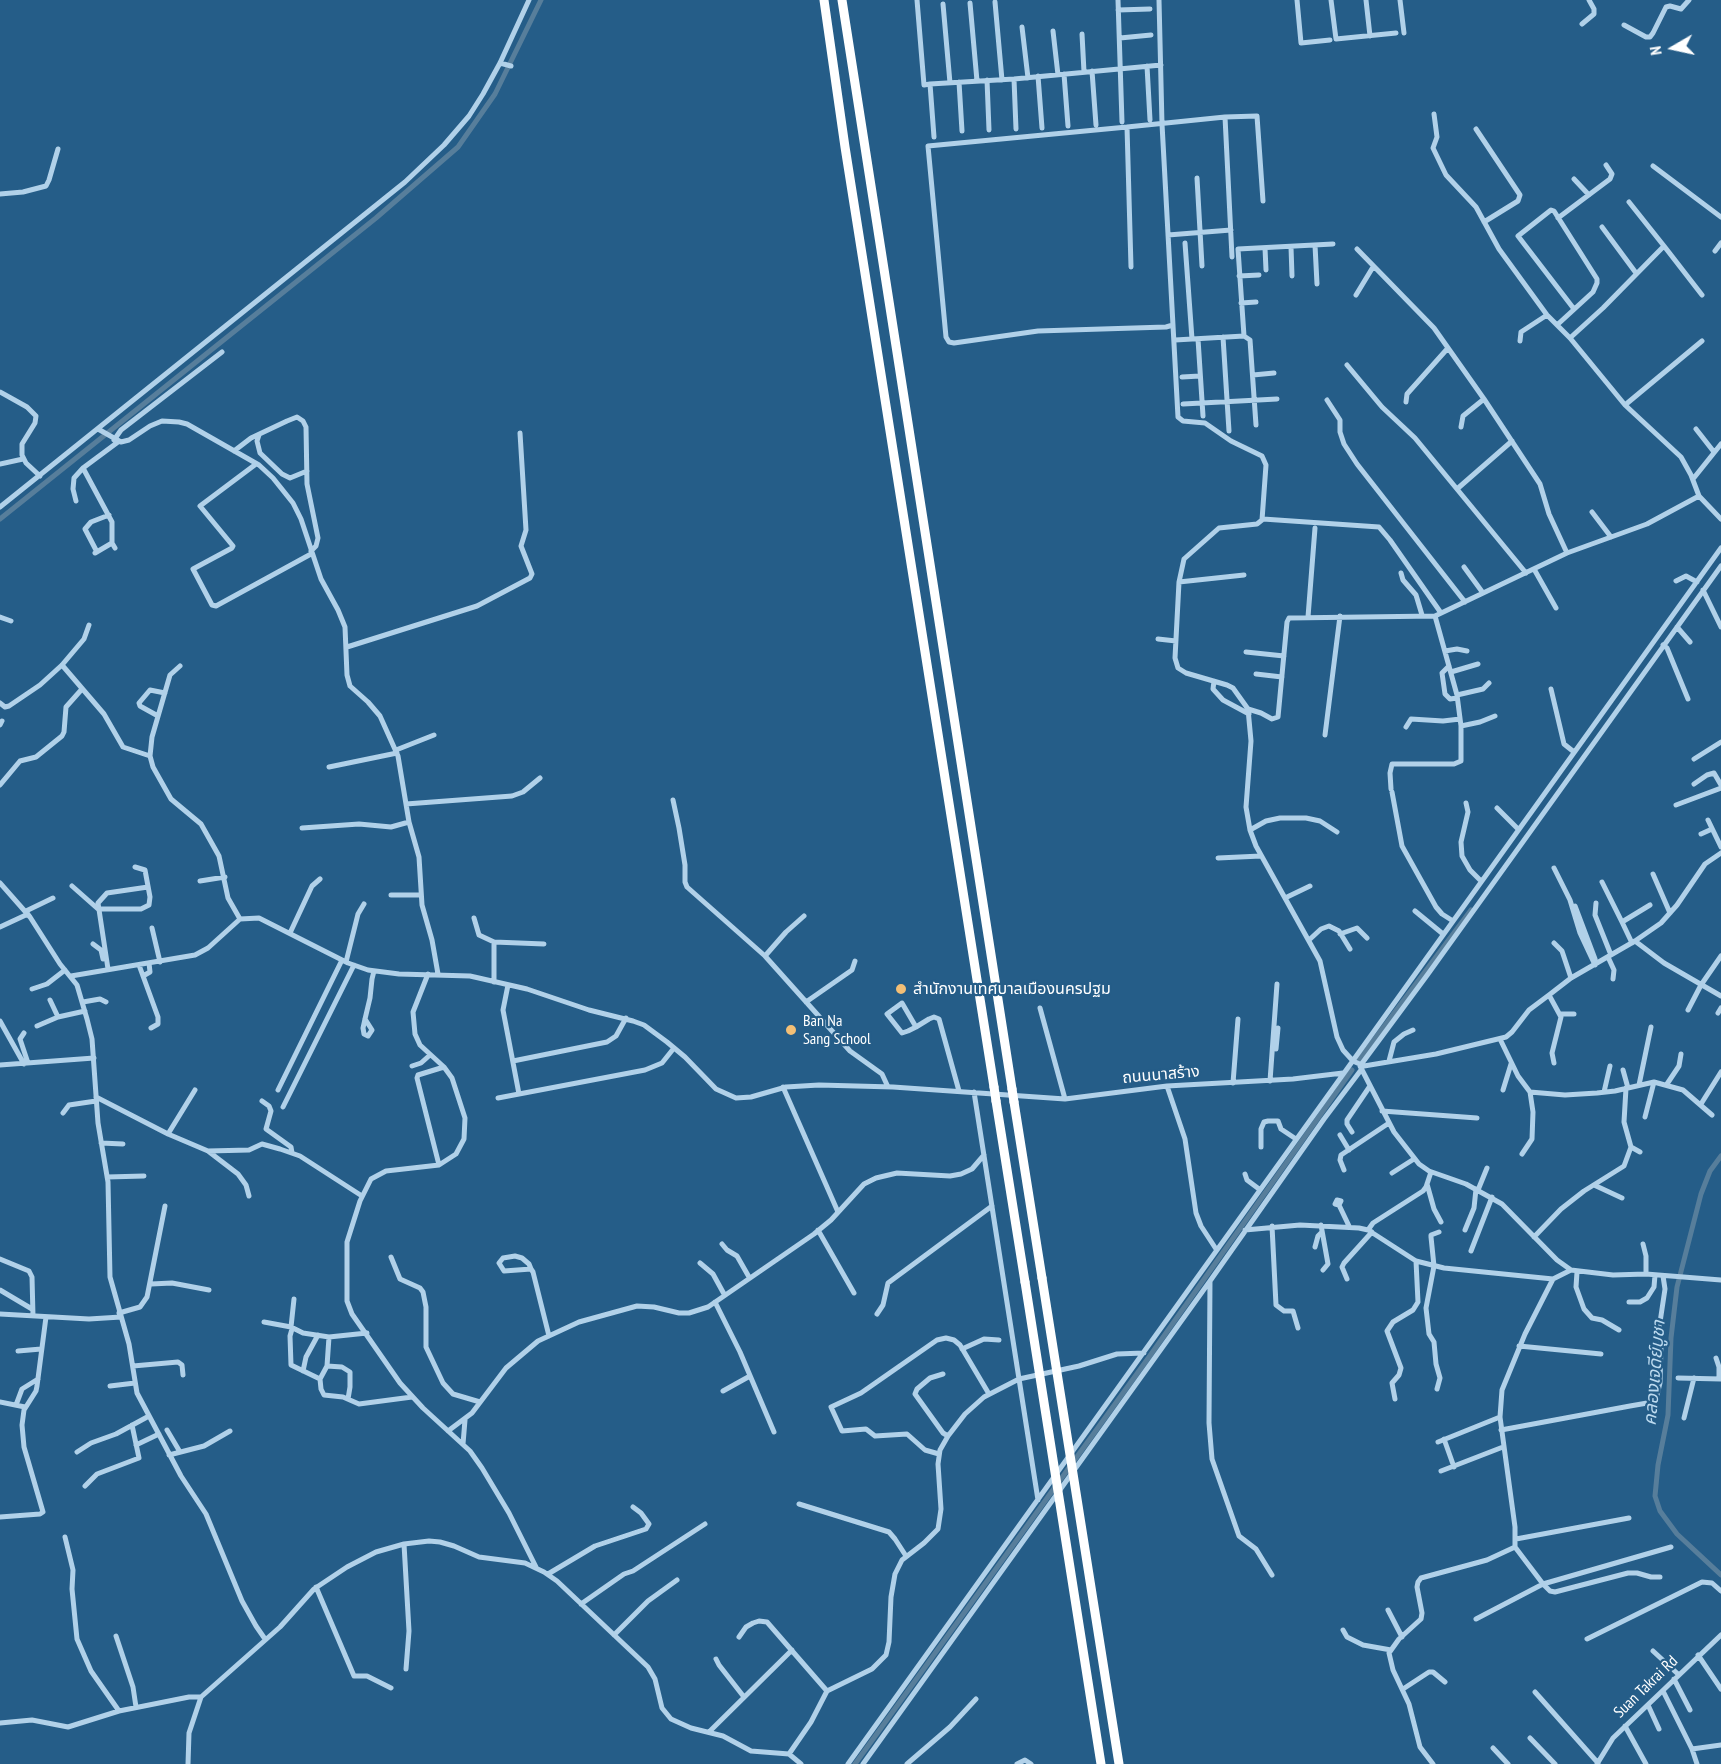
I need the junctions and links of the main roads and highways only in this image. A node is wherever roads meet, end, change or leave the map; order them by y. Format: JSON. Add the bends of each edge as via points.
{"nodes":[{"id":1,"x":824,"y":0,"type":"edge"},
{"id":2,"x":842,"y":0,"type":"edge"},
{"id":3,"x":1101,"y":1764,"type":"edge"},
{"id":4,"x":1119,"y":1764,"type":"edge"}],
"edges":[{"from":1,"to":3,"type":"highway","bridge":true},
{"from":2,"to":4,"type":"highway","bridge":true}]}
